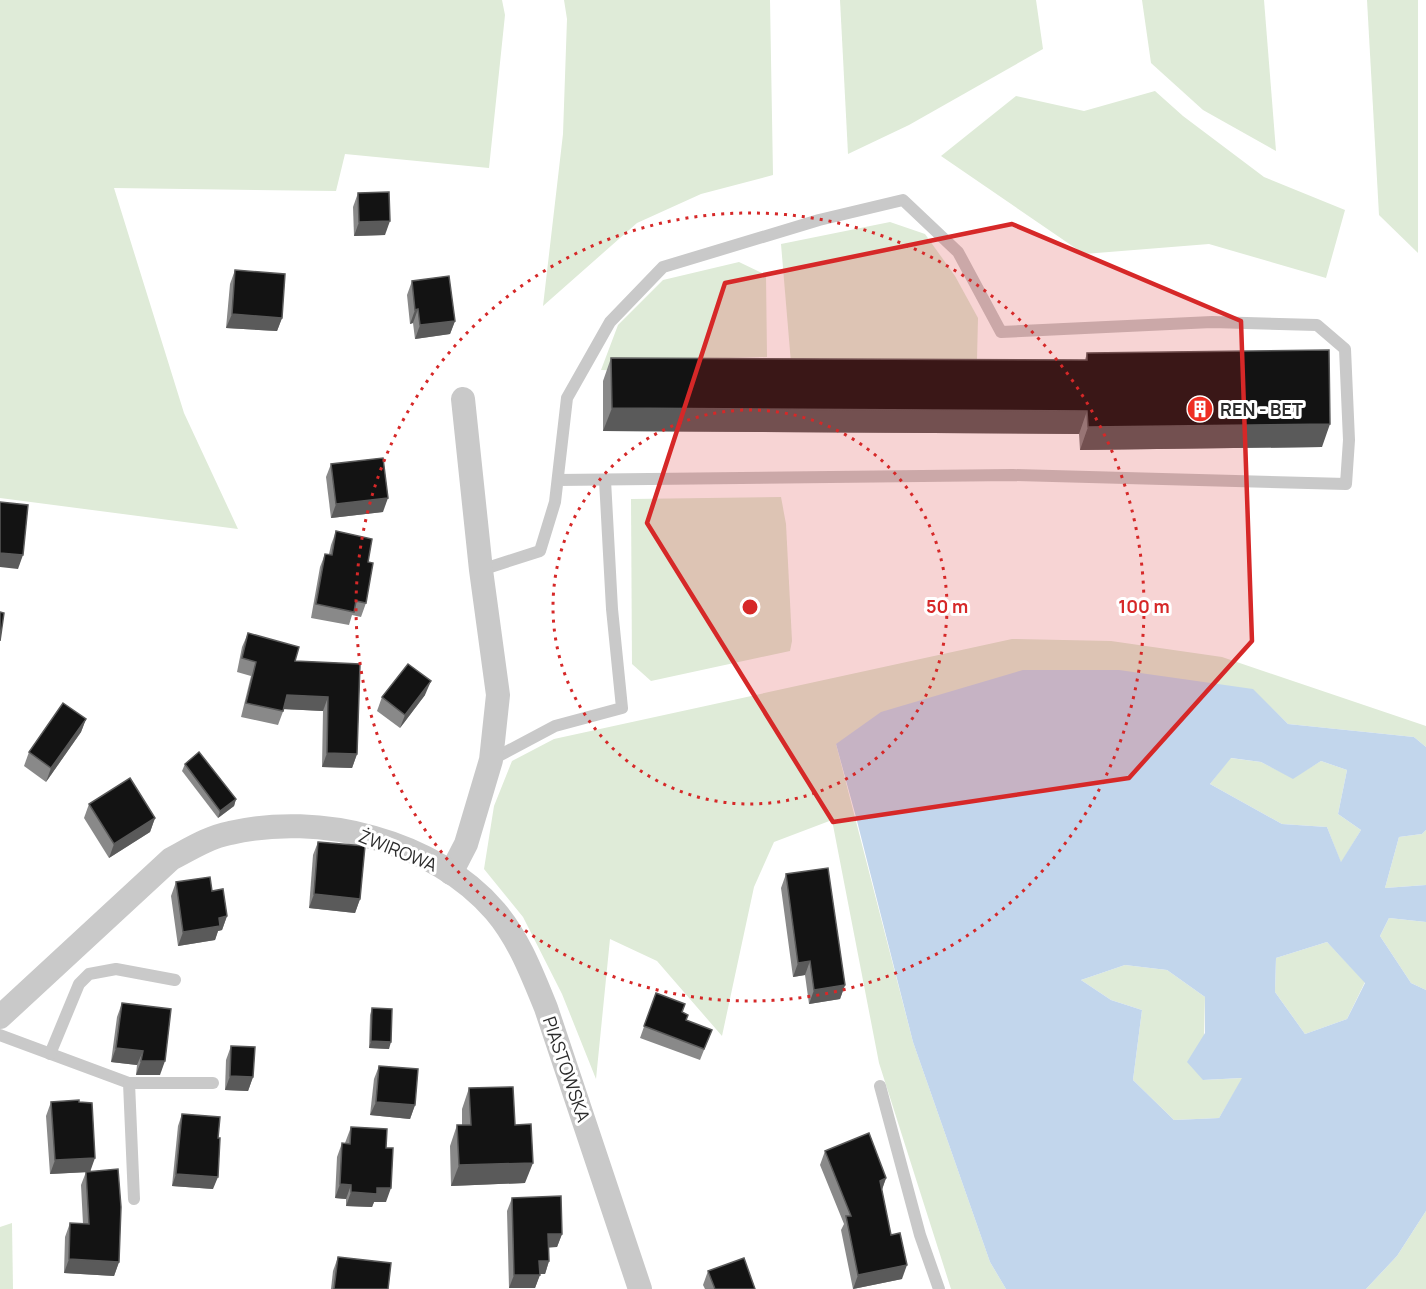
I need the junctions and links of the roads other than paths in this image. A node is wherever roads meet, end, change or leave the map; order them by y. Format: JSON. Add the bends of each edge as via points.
{"nodes":[{"id":1,"x":463,"y":399,"type":"dead end"},
{"id":2,"x":558,"y":480,"type":"junction"},
{"id":3,"x":605,"y":480,"type":"junction"},
{"id":4,"x":481,"y":570,"type":"junction"},
{"id":5,"x":491,"y":760,"type":"junction"},
{"id":6,"x":451,"y":873,"type":"junction"},
{"id":7,"x":175,"y":980,"type":"dead end"},
{"id":8,"x":0,"y":1017,"type":"edge"},
{"id":9,"x":0,"y":1035,"type":"edge"},
{"id":10,"x":50,"y":1054,"type":"junction"},
{"id":11,"x":129,"y":1083,"type":"junction"},
{"id":12,"x":213,"y":1083,"type":"dead end"},
{"id":13,"x":880,"y":1086,"type":"dead end"},
{"id":14,"x":134,"y":1199,"type":"dead end"},
{"id":15,"x":640,"y":1289,"type":"edge"},
{"id":16,"x":939,"y":1289,"type":"edge"}],
"edges":[{"from":1,"to":4,"type":"street","name":"ŻWIROWA"},
{"from":2,"to":3,"type":"lane"},
{"from":2,"to":3,"type":"lane","via":[[567,398],[609,322],[663,267],[819,220],[903,200],[958,252],[1001,332],[1212,322],[1317,325],[1345,350],[1349,440],[1346,484],[1012,476]]},
{"from":2,"to":4,"type":"lane","via":[[540,551]]},
{"from":3,"to":5,"type":"lane","via":[[622,708],[555,726]]},
{"from":4,"to":5,"type":"street","name":"ŻWIROWA","via":[[498,695]]},
{"from":5,"to":6,"type":"street","name":"ŻWIROWA","via":[[466,844]]},
{"from":6,"to":8,"type":"street","name":"ŻWIROWA","via":[[387,842],[354,832],[292,826],[228,833],[171,859]]},
{"from":6,"to":15,"type":"street","name":"PIASTOWSKA","via":[[494,910],[529,967]]},
{"from":7,"to":10,"type":"lane","via":[[116,969],[89,974],[79,984]]},
{"from":9,"to":10,"type":"lane"},
{"from":10,"to":11,"type":"lane"},
{"from":11,"to":12,"type":"lane"},
{"from":11,"to":14,"type":"lane"},
{"from":13,"to":16,"type":"lane","via":[[920,1235]]}]}
